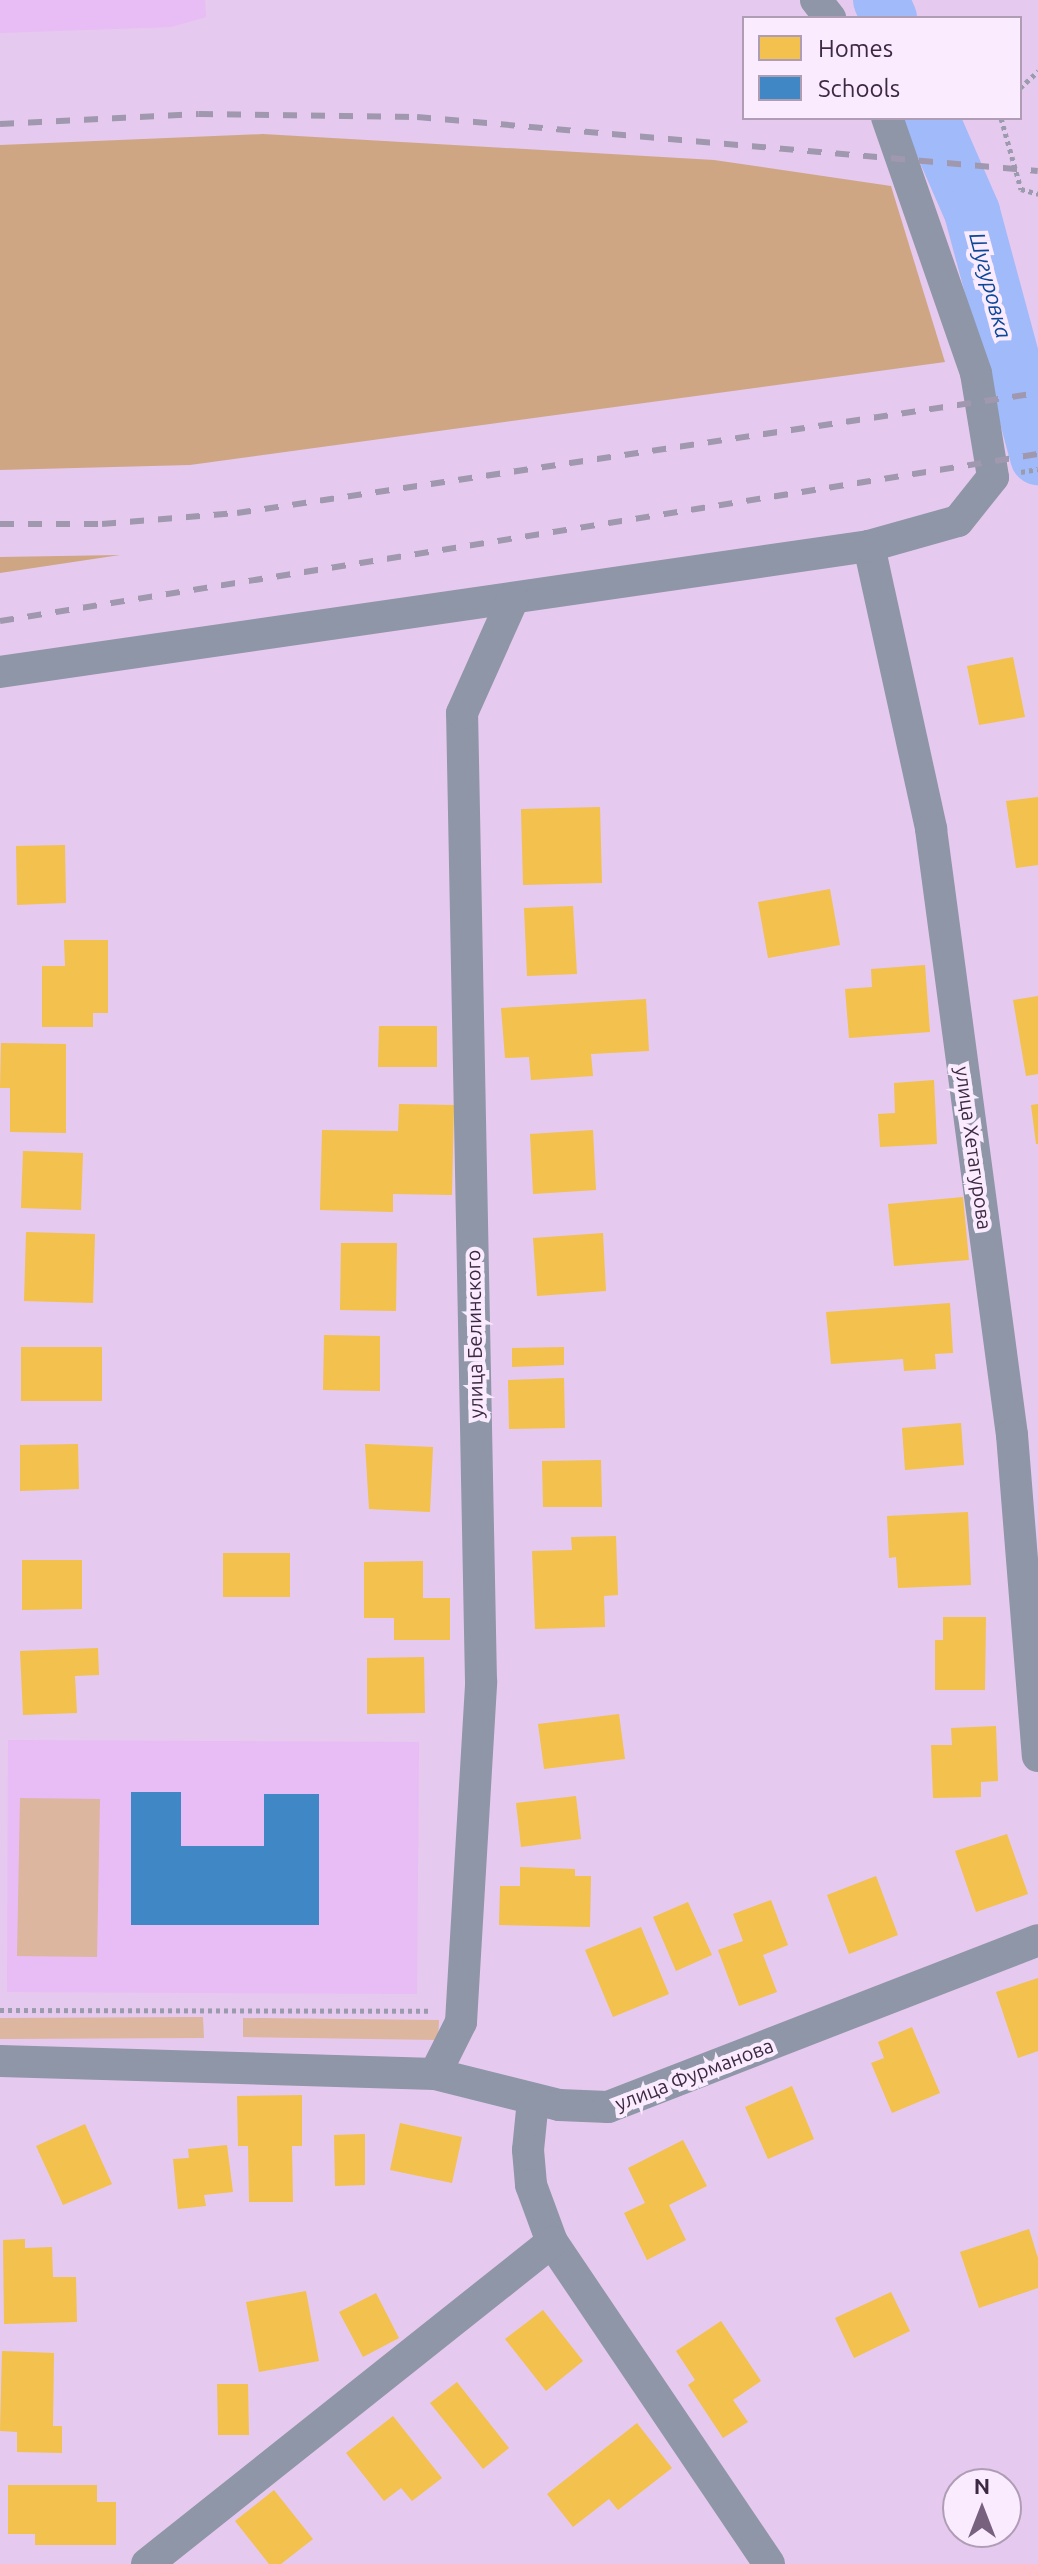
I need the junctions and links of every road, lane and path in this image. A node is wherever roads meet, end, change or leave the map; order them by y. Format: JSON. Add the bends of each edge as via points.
{"nodes":[{"id":1,"x":816,"y":0,"type":"edge"},
{"id":2,"x":828,"y":16,"type":"edge"},
{"id":3,"x":1038,"y":71,"type":"edge"},
{"id":4,"x":1022,"y":86,"type":"edge"},
{"id":5,"x":888,"y":120,"type":"edge"},
{"id":6,"x":1002,"y":120,"type":"edge"},
{"id":7,"x":1038,"y":194,"type":"edge"},
{"id":8,"x":869,"y":546,"type":"junction"},
{"id":9,"x":513,"y":599,"type":"junction"},
{"id":10,"x":1,"y":674,"type":"edge"},
{"id":11,"x":1038,"y":1756,"type":"edge"},
{"id":12,"x":1038,"y":1940,"type":"edge"},
{"id":13,"x":0,"y":2010,"type":"edge"},
{"id":14,"x":461,"y":2011,"type":"junction"},
{"id":15,"x":0,"y":2061,"type":"edge"},
{"id":16,"x":435,"y":2074,"type":"junction"},
{"id":17,"x":533,"y":2100,"type":"junction"},
{"id":18,"x":552,"y":2242,"type":"junction"},
{"id":19,"x":147,"y":2564,"type":"edge"},
{"id":20,"x":769,"y":2564,"type":"edge"}],
"edges":[{"from":1,"to":2,"type":"street"},
{"from":3,"to":4,"type":"path"},
{"from":5,"to":8,"type":"street","via":[[976,373],[993,477],[958,521]]},
{"from":6,"to":7,"type":"path","via":[[1021,189]]},
{"from":8,"to":9,"type":"street"},
{"from":8,"to":11,"type":"street","name":"улица Хетагурова","via":[[931,829],[1012,1435]]},
{"from":9,"to":10,"type":"street"},
{"from":9,"to":14,"type":"street","name":"улица Белинского","via":[[462,713],[481,1682]]},
{"from":12,"to":17,"type":"street","name":"улица Фурманова","via":[[608,2107]]},
{"from":13,"to":14,"type":"path"},
{"from":14,"to":16,"type":"street","name":"улица Белинского"},
{"from":15,"to":16,"type":"street","name":"улица Фурманова"},
{"from":16,"to":17,"type":"street","name":"улица Фурманова"},
{"from":17,"to":18,"type":"street","via":[[531,2185]]},
{"from":18,"to":19,"type":"street"},
{"from":18,"to":20,"type":"street"}]}
